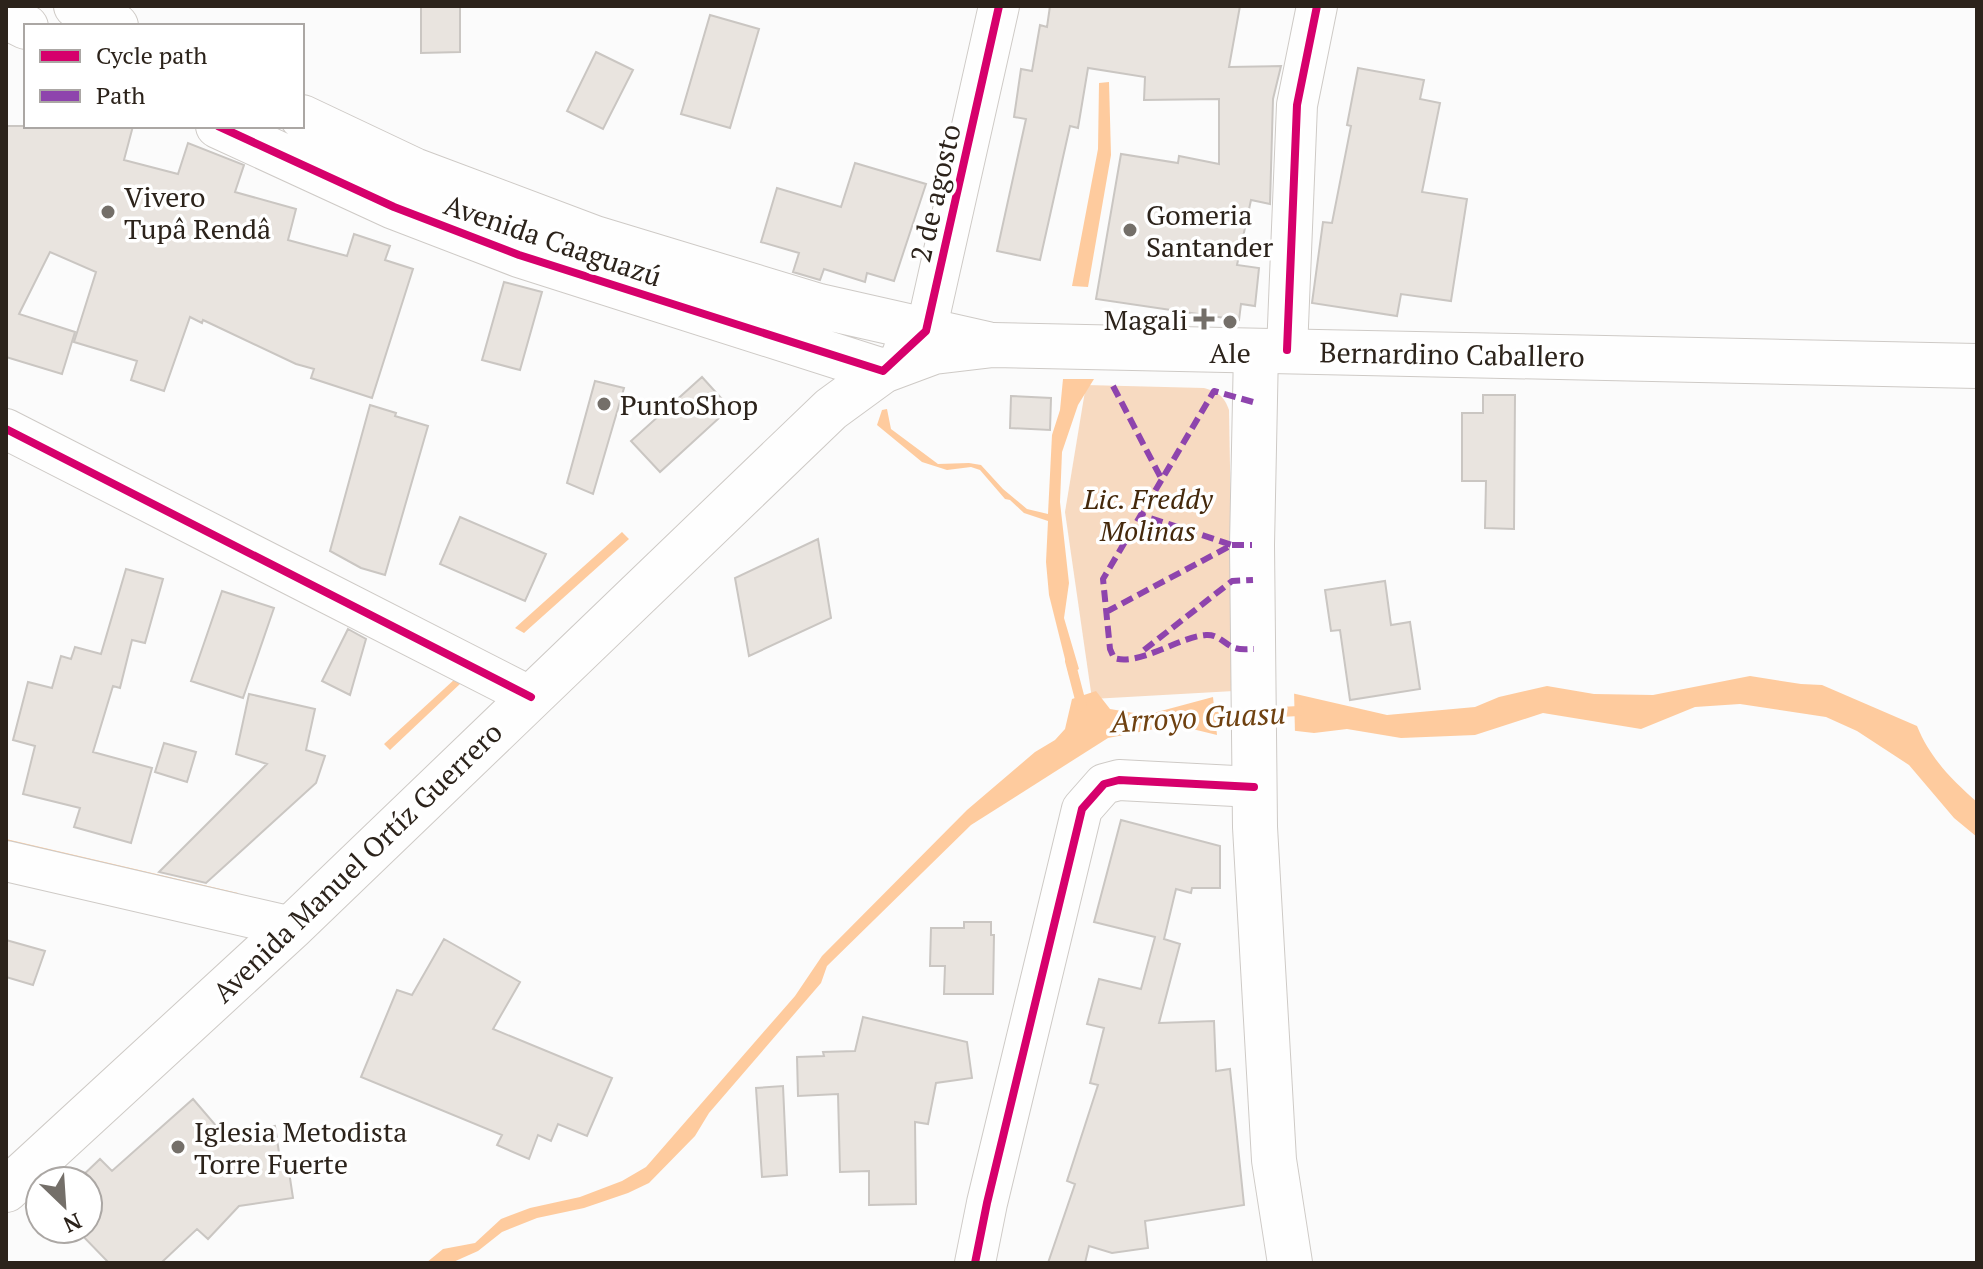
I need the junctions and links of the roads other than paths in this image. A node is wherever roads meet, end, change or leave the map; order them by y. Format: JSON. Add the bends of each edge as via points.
{"nodes":[{"id":1,"x":76,"y":6,"type":"edge"},
{"id":2,"x":999,"y":6,"type":"edge"},
{"id":3,"x":1317,"y":6,"type":"edge"},
{"id":4,"x":112,"y":24,"type":"edge"},
{"id":5,"x":304,"y":118,"type":"edge"},
{"id":6,"x":222,"y":128,"type":"edge"},
{"id":7,"x":926,"y":331,"type":"junction"},
{"id":8,"x":993,"y":345,"type":"junction"},
{"id":9,"x":1272,"y":351,"type":"junction"},
{"id":10,"x":1977,"y":366,"type":"edge"},
{"id":11,"x":883,"y":371,"type":"junction"},
{"id":12,"x":6,"y":429,"type":"edge"},
{"id":13,"x":531,"y":697,"type":"junction"},
{"id":14,"x":1254,"y":787,"type":"junction"},
{"id":15,"x":6,"y":861,"type":"edge"},
{"id":16,"x":292,"y":927,"type":"junction"},
{"id":17,"x":6,"y":1190,"type":"edge"},
{"id":18,"x":975,"y":1263,"type":"edge"},
{"id":19,"x":1290,"y":1263,"type":"edge"}],
"edges":[{"from":1,"to":4,"type":"main road"},
{"from":2,"to":7,"type":"street","name":"2 de agosto"},
{"from":3,"to":9,"type":"street","via":[[1297,105]]},
{"from":5,"to":7,"type":"main road","name":"Avenida Caaguazú","via":[[414,170],[595,238],[819,306]]},
{"from":6,"to":11,"type":"main road","name":"Avenida Caaguazú","via":[[394,207],[519,255]]},
{"from":7,"to":8,"type":"main road","name":"Avenida Caaguazú"},
{"from":7,"to":11,"type":"street"},
{"from":8,"to":9,"type":"main road","name":"Bernardino Caballero"},
{"from":8,"to":11,"type":"main road","name":"Bernardino Caballero","via":[[934,352]]},
{"from":9,"to":10,"type":"main road","name":"Bernardino Caballero"},
{"from":9,"to":14,"type":"main road","via":[[1252,529]]},
{"from":11,"to":13,"type":"main road","name":"Avenida Manuel Ortíz Guerrero","via":[[831,409]]},
{"from":12,"to":13,"type":"street"},
{"from":13,"to":16,"type":"main road","name":"Avenida Manuel Ortíz Guerrero"},
{"from":14,"to":18,"type":"street","via":[[1119,780],[1104,784],[1082,809]]},
{"from":14,"to":19,"type":"main road","via":[[1274,1160]]},
{"from":15,"to":16,"type":"street"},
{"from":16,"to":17,"type":"main road","name":"Avenida Manuel Ortíz Guerrero"}]}
